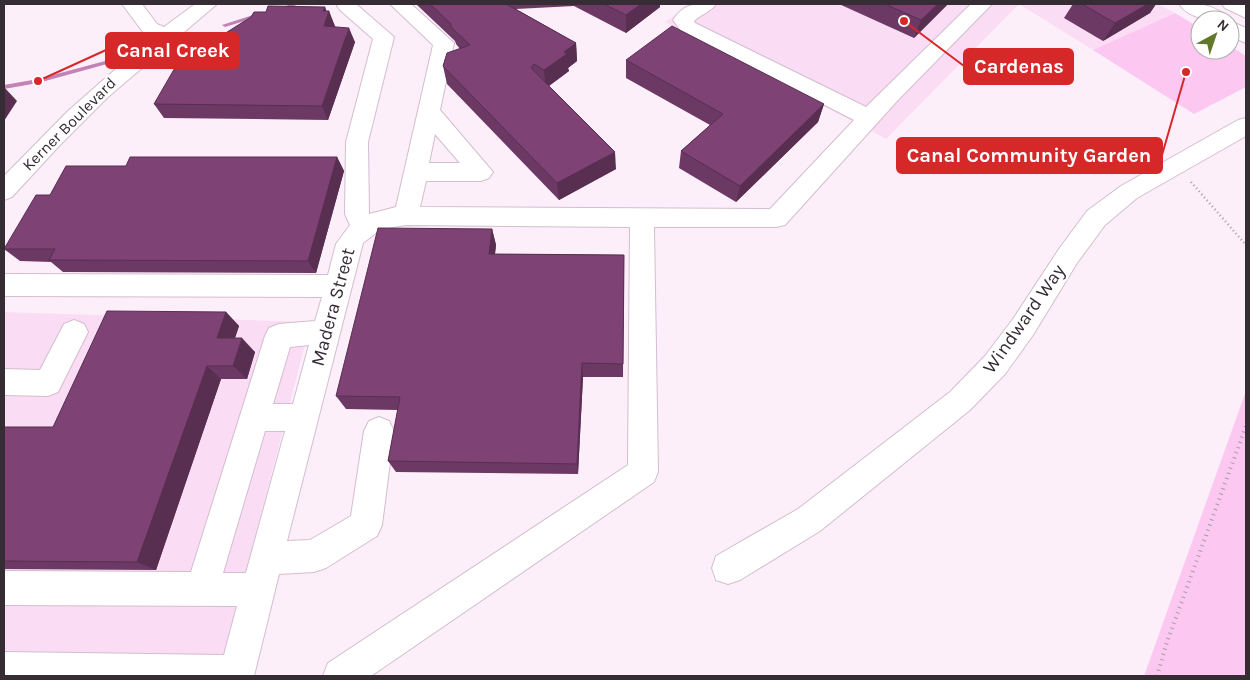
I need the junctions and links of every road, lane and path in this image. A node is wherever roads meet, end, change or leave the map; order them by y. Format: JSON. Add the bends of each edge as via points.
{"nodes":[{"id":1,"x":132,"y":4,"type":"edge"},
{"id":2,"x":207,"y":4,"type":"edge"},
{"id":3,"x":400,"y":4,"type":"edge"},
{"id":4,"x":706,"y":4,"type":"edge"},
{"id":5,"x":982,"y":4,"type":"edge"},
{"id":6,"x":1232,"y":4,"type":"edge"},
{"id":7,"x":347,"y":6,"type":"dead end"},
{"id":8,"x":1246,"y":12,"type":"edge"},
{"id":9,"x":166,"y":35,"type":"junction"},
{"id":10,"x":429,"y":112,"type":"junction"},
{"id":11,"x":869,"y":118,"type":"junction"},
{"id":12,"x":1246,"y":126,"type":"edge"},
{"id":13,"x":1176,"y":165,"type":"junction"},
{"id":14,"x":416,"y":172,"type":"junction"},
{"id":15,"x":4,"y":191,"type":"edge"},
{"id":16,"x":406,"y":216,"type":"junction"},
{"id":17,"x":642,"y":217,"type":"junction"},
{"id":18,"x":363,"y":227,"type":"junction"},
{"id":19,"x":1246,"y":245,"type":"edge"},
{"id":20,"x":4,"y":285,"type":"edge"},
{"id":21,"x":338,"y":286,"type":"junction"},
{"id":22,"x":74,"y":332,"type":"dead end"},
{"id":23,"x":326,"y":332,"type":"junction"},
{"id":24,"x":4,"y":382,"type":"edge"},
{"id":25,"x":254,"y":417,"type":"junction"},
{"id":26,"x":304,"y":418,"type":"junction"},
{"id":27,"x":1246,"y":426,"type":"edge"},
{"id":28,"x":379,"y":431,"type":"dead end"},
{"id":29,"x":266,"y":558,"type":"junction"},
{"id":30,"x":728,"y":568,"type":"dead end"},
{"id":31,"x":4,"y":588,"type":"edge"},
{"id":32,"x":202,"y":589,"type":"junction"},
{"id":33,"x":258,"y":590,"type":"junction"},
{"id":34,"x":23,"y":672,"type":"edge"},
{"id":35,"x":236,"y":675,"type":"edge"},
{"id":36,"x":340,"y":676,"type":"edge"},
{"id":37,"x":1157,"y":676,"type":"edge"}],
"edges":[{"from":1,"to":9,"type":"street","via":[[150,28]]},
{"from":2,"to":9,"type":"street","name":"Kerner Boulevard"},
{"from":3,"to":10,"type":"street","via":[[444,43]]},
{"from":4,"to":11,"type":"street","via":[[683,20],[688,27]]},
{"from":5,"to":11,"type":"street"},
{"from":6,"to":8,"type":"street"},
{"from":7,"to":18,"type":"street","via":[[384,36],[357,142],[357,214]]},
{"from":9,"to":15,"type":"street","name":"Kerner Boulevard","via":[[82,110]]},
{"from":10,"to":14,"type":"street"},
{"from":10,"to":14,"type":"street","via":[[481,172]]},
{"from":11,"to":17,"type":"street","name":"Madera Street","via":[[776,218]]},
{"from":12,"to":13,"type":"street","name":"Windward Way"},
{"from":13,"to":19,"type":"path"},
{"from":13,"to":30,"type":"street","name":"Windward Way","via":[[1129,192],[1096,218],[995,365],[960,401],[809,520]]},
{"from":14,"to":16,"type":"street"},
{"from":16,"to":17,"type":"street","name":"Madera Street"},
{"from":16,"to":18,"type":"street","name":"Madera Street","via":[[383,218]]},
{"from":17,"to":36,"type":"street","via":[[643,472]]},
{"from":18,"to":21,"type":"street","name":"Madera Street","via":[[349,244]]},
{"from":20,"to":21,"type":"street"},
{"from":21,"to":23,"type":"street","name":"Madera Street"},
{"from":22,"to":24,"type":"street","via":[[48,383]]},
{"from":23,"to":25,"type":"street","via":[[279,336]]},
{"from":23,"to":26,"type":"street","name":"Madera Street"},
{"from":25,"to":26,"type":"street"},
{"from":25,"to":32,"type":"street"},
{"from":26,"to":29,"type":"street","name":"Madera Street"},
{"from":27,"to":37,"type":"path"},
{"from":28,"to":29,"type":"street","via":[[366,525],[314,556]]},
{"from":29,"to":33,"type":"street","name":"Madera Street"},
{"from":31,"to":32,"type":"street"},
{"from":32,"to":33,"type":"street"},
{"from":33,"to":35,"type":"street","name":"Madera Street"},
{"from":34,"to":35,"type":"street"}]}
